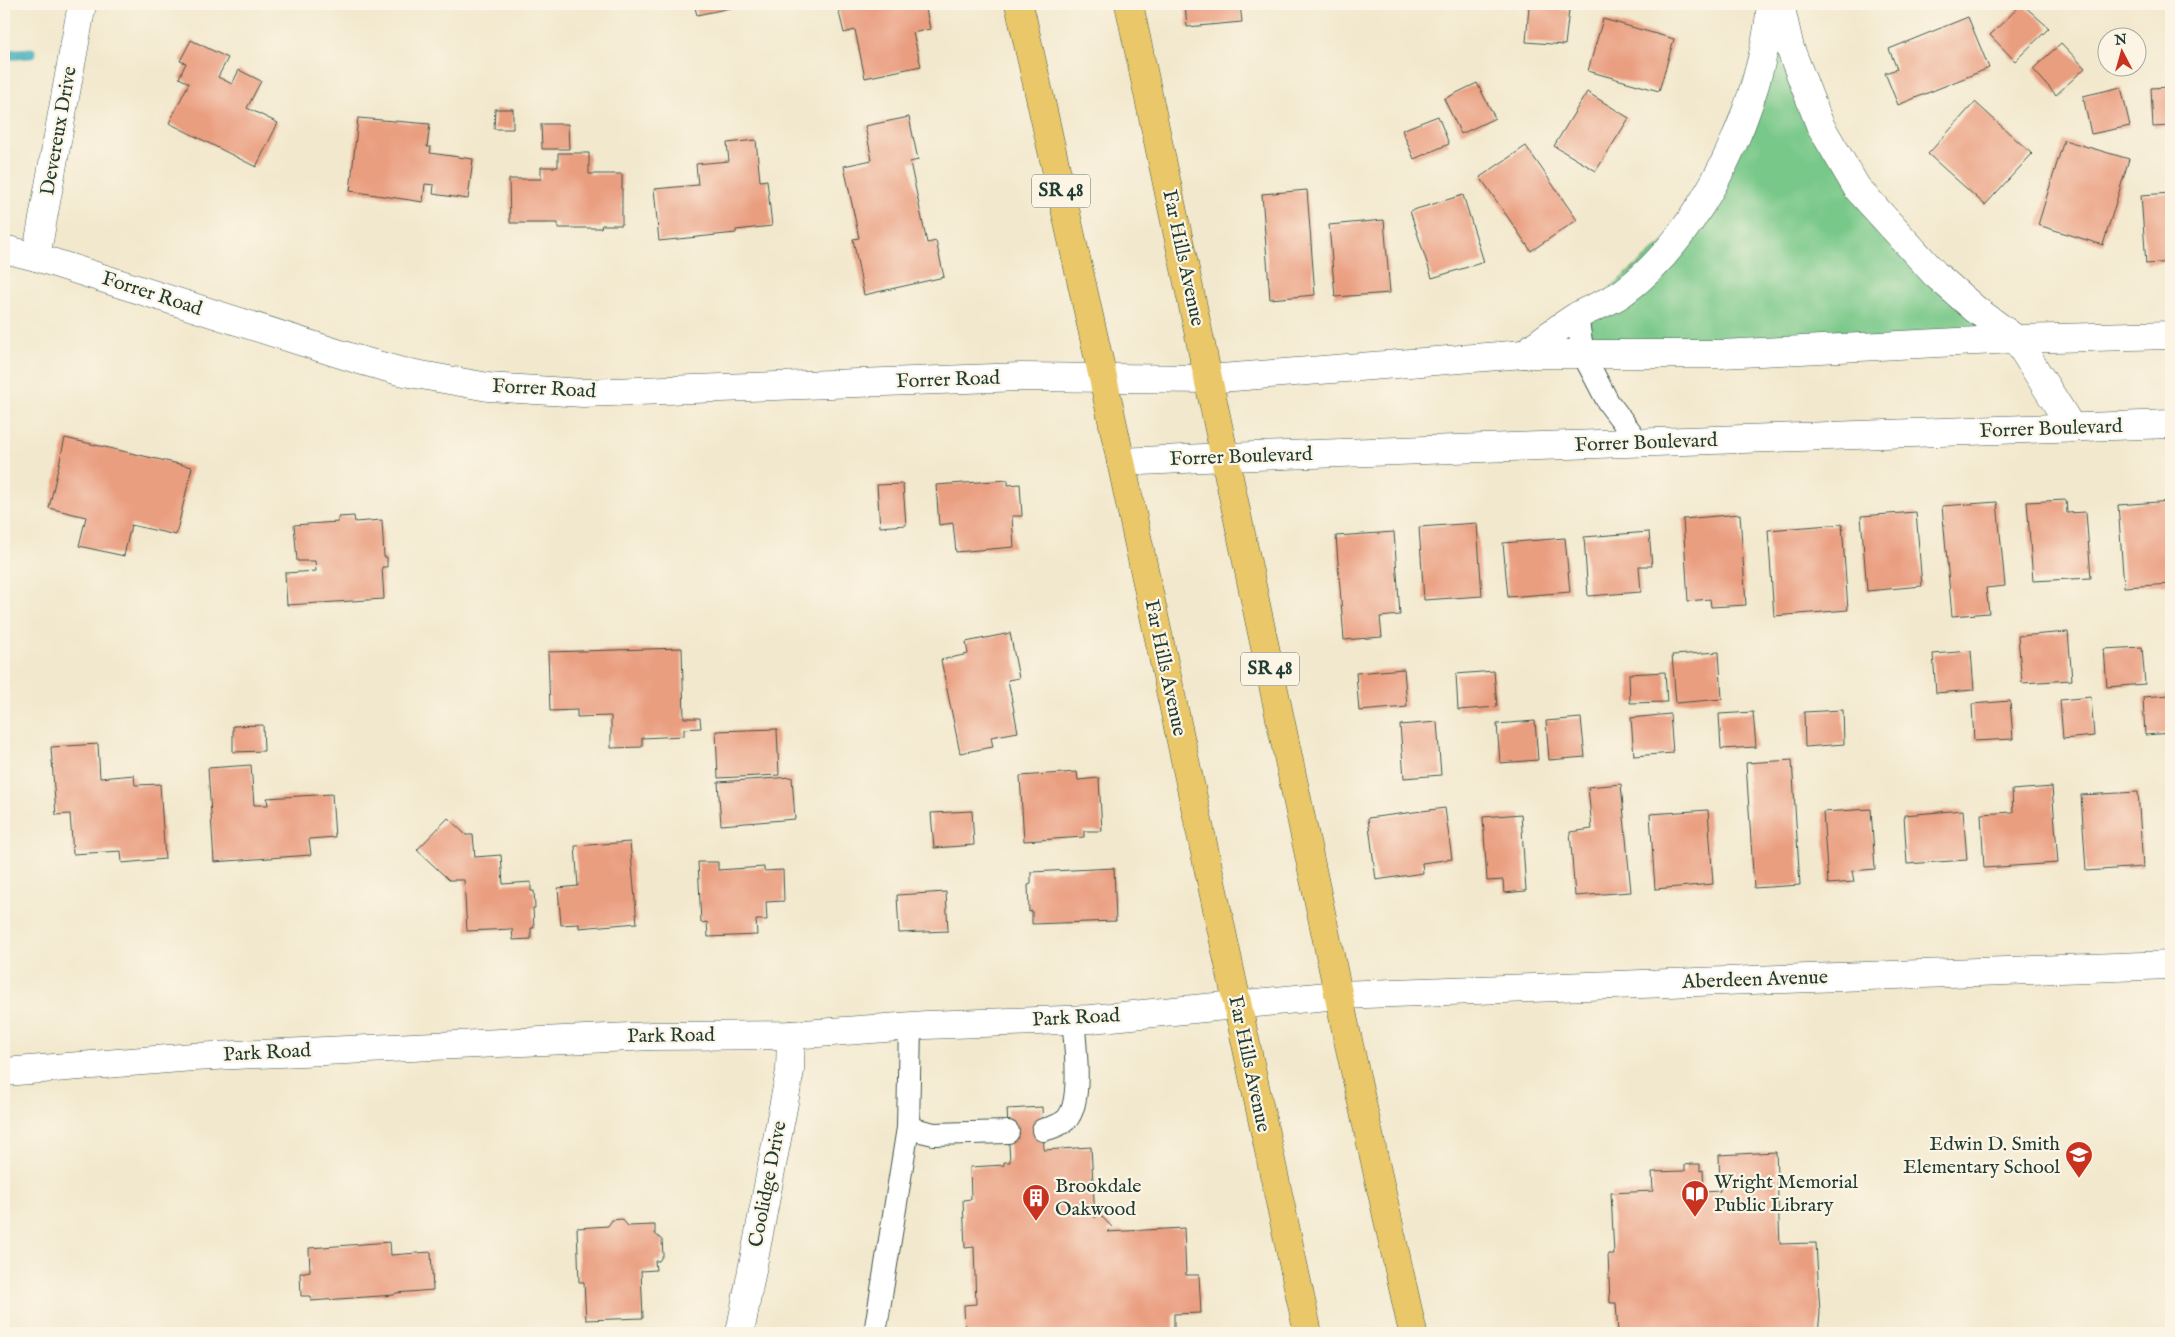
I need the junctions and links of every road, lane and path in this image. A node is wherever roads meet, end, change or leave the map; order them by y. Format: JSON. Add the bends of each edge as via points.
{"nodes":[{"id":1,"x":82,"y":4,"type":"edge"},
{"id":2,"x":1019,"y":4,"type":"edge"},
{"id":3,"x":1129,"y":4,"type":"edge"},
{"id":4,"x":1771,"y":4,"type":"edge"},
{"id":5,"x":1780,"y":4,"type":"edge"},
{"id":6,"x":4,"y":249,"type":"edge"},
{"id":7,"x":36,"y":257,"type":"junction"},
{"id":8,"x":1577,"y":316,"type":"junction"},
{"id":9,"x":2171,"y":335,"type":"edge"},
{"id":10,"x":2016,"y":339,"type":"junction"},
{"id":11,"x":1524,"y":354,"type":"junction"},
{"id":12,"x":1584,"y":354,"type":"junction"},
{"id":13,"x":1103,"y":378,"type":"junction"},
{"id":14,"x":1208,"y":379,"type":"junction"},
{"id":15,"x":2171,"y":424,"type":"edge"},
{"id":16,"x":2072,"y":428,"type":"junction"},
{"id":17,"x":1639,"y":443,"type":"junction"},
{"id":18,"x":1225,"y":457,"type":"junction"},
{"id":19,"x":1121,"y":462,"type":"junction"},
{"id":20,"x":2171,"y":965,"type":"edge"},
{"id":21,"x":1338,"y":995,"type":"junction"},
{"id":22,"x":1236,"y":1005,"type":"junction"},
{"id":23,"x":1073,"y":1019,"type":"junction"},
{"id":24,"x":910,"y":1026,"type":"junction"},
{"id":25,"x":791,"y":1034,"type":"junction"},
{"id":26,"x":4,"y":1072,"type":"edge"},
{"id":27,"x":908,"y":1128,"type":"junction"},
{"id":28,"x":1043,"y":1130,"type":"dead end"},
{"id":29,"x":1008,"y":1132,"type":"dead end"},
{"id":30,"x":740,"y":1333,"type":"edge"},
{"id":31,"x":874,"y":1333,"type":"edge"},
{"id":32,"x":1308,"y":1333,"type":"edge"},
{"id":33,"x":1413,"y":1333,"type":"edge"}],
"edges":[{"from":1,"to":7,"type":"street","name":"Devereux Drive"},
{"from":2,"to":13,"type":"main road","name":"Far Hills Avenue","number":"SR 48"},
{"from":3,"to":14,"type":"main road","name":"Far Hills Avenue","number":"SR 48"},
{"from":4,"to":8,"type":"street","via":[[1766,39],[1748,107],[1720,172],[1694,216],[1654,265],[1620,294]]},
{"from":5,"to":10,"type":"street","via":[[1790,48],[1820,125],[1857,188],[1935,274]]},
{"from":6,"to":7,"type":"street","name":"Forrer Road"},
{"from":7,"to":13,"type":"street","name":"Forrer Road","via":[[363,361],[488,387],[583,393],[1021,377]]},
{"from":8,"to":11,"type":"street"},
{"from":8,"to":12,"type":"lane"},
{"from":9,"to":10,"type":"street"},
{"from":10,"to":12,"type":"street","via":[[1721,354]]},
{"from":10,"to":16,"type":"street"},
{"from":11,"to":12,"type":"street"},
{"from":11,"to":14,"type":"street"},
{"from":12,"to":17,"type":"lane","via":[[1608,402]]},
{"from":13,"to":14,"type":"street","name":"Forrer Road"},
{"from":13,"to":19,"type":"main road","name":"Far Hills Avenue","number":"SR 48"},
{"from":14,"to":18,"type":"main road","name":"Far Hills Avenue","number":"SR 48"},
{"from":15,"to":16,"type":"street","name":"Forrer Boulevard"},
{"from":16,"to":17,"type":"street","name":"Forrer Boulevard"},
{"from":17,"to":18,"type":"street","name":"Forrer Boulevard"},
{"from":18,"to":19,"type":"street","name":"Forrer Boulevard"},
{"from":18,"to":21,"type":"main road","name":"Far Hills Avenue","number":"SR 48"},
{"from":19,"to":22,"type":"main road","name":"Far Hills Avenue","number":"SR 48"},
{"from":20,"to":21,"type":"street","name":"Aberdeen Avenue"},
{"from":21,"to":22,"type":"street","name":"Park Road"},
{"from":21,"to":33,"type":"main road","name":"Far Hills Avenue","number":"SR 48"},
{"from":22,"to":23,"type":"street","name":"Park Road"},
{"from":22,"to":32,"type":"main road","name":"Far Hills Avenue","number":"SR 48"},
{"from":23,"to":24,"type":"street","name":"Park Road"},
{"from":23,"to":28,"type":"lane","via":[[1076,1072],[1073,1108],[1067,1119]]},
{"from":24,"to":25,"type":"street","name":"Park Road"},
{"from":24,"to":27,"type":"lane"},
{"from":25,"to":26,"type":"street","name":"Park Road","via":[[652,1036],[203,1056]]},
{"from":25,"to":30,"type":"street","name":"Coolidge Drive","via":[[790,1071]]},
{"from":27,"to":29,"type":"lane","via":[[934,1134]]},
{"from":27,"to":31,"type":"lane"}]}
